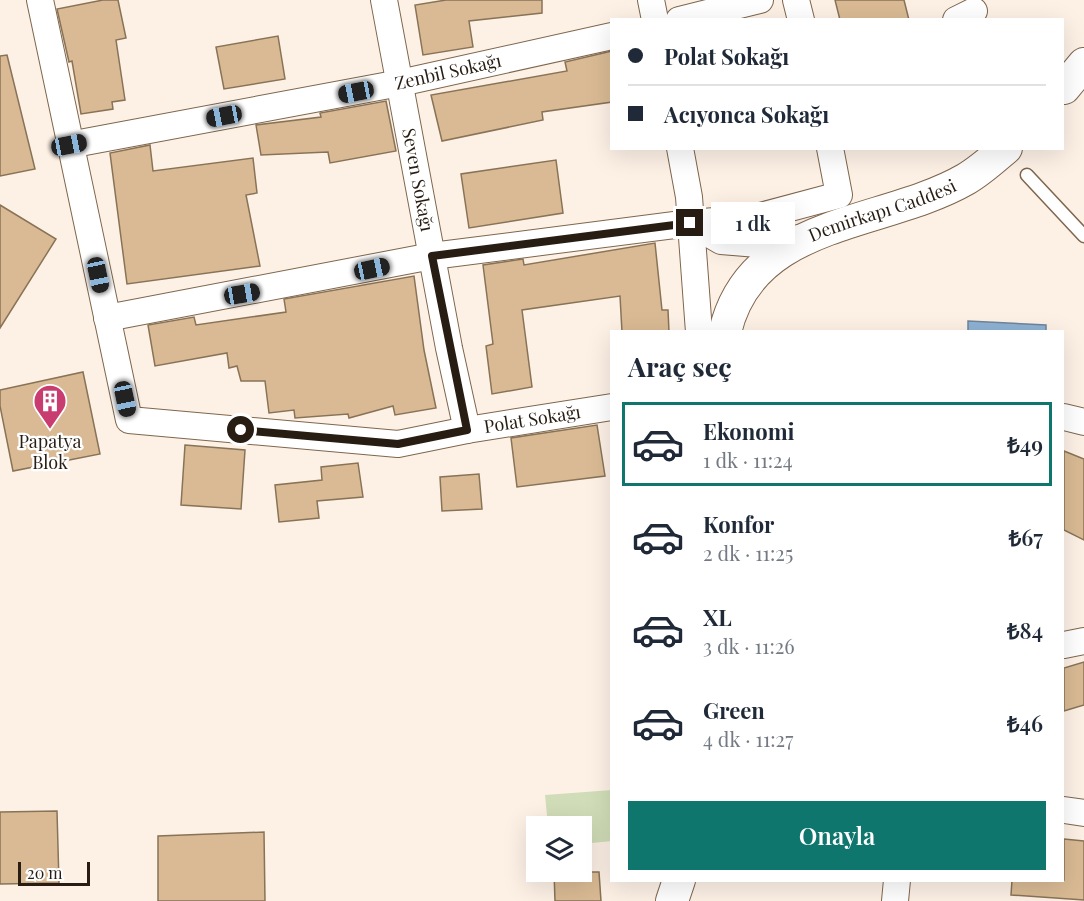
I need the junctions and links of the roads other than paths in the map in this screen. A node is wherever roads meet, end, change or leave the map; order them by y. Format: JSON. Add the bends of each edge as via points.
{"nodes":[{"id":1,"x":40,"y":0,"type":"edge"},
{"id":2,"x":384,"y":0,"type":"edge"},
{"id":3,"x":651,"y":0,"type":"edge"},
{"id":4,"x":760,"y":0,"type":"edge"},
{"id":5,"x":796,"y":0,"type":"edge"},
{"id":6,"x":655,"y":18,"type":"edge"},
{"id":7,"x":688,"y":18,"type":"edge"},
{"id":8,"x":800,"y":18,"type":"edge"},
{"id":9,"x":610,"y":36,"type":"edge"},
{"id":10,"x":1084,"y":64,"type":"edge"},
{"id":11,"x":400,"y":83,"type":"junction"},
{"id":12,"x":1064,"y":88,"type":"edge"},
{"id":13,"x":69,"y":145,"type":"junction"},
{"id":14,"x":680,"y":150,"type":"edge"},
{"id":15,"x":830,"y":150,"type":"edge"},
{"id":16,"x":1003,"y":150,"type":"edge"},
{"id":17,"x":1028,"y":176,"type":"dead end"},
{"id":18,"x":690,"y":223,"type":"junction"},
{"id":19,"x":1084,"y":236,"type":"edge"},
{"id":20,"x":805,"y":237,"type":"junction"},
{"id":21,"x":432,"y":256,"type":"junction"},
{"id":22,"x":107,"y":318,"type":"junction"},
{"id":23,"x":699,"y":330,"type":"edge"},
{"id":24,"x":726,"y":330,"type":"edge"},
{"id":25,"x":610,"y":407,"type":"edge"},
{"id":26,"x":1064,"y":417,"type":"edge"},
{"id":27,"x":1084,"y":422,"type":"edge"},
{"id":28,"x":467,"y":430,"type":"junction"},
{"id":29,"x":1084,"y":641,"type":"edge"},
{"id":30,"x":1064,"y":645,"type":"edge"},
{"id":31,"x":1064,"y":810,"type":"edge"},
{"id":32,"x":1084,"y":813,"type":"edge"},
{"id":33,"x":678,"y":882,"type":"edge"},
{"id":34,"x":897,"y":882,"type":"edge"},
{"id":35,"x":672,"y":901,"type":"edge"},
{"id":36,"x":895,"y":901,"type":"edge"}],
"edges":[{"from":1,"to":13,"type":"street"},
{"from":2,"to":11,"type":"street","name":"Seven Sokağı"},
{"from":3,"to":6,"type":"street"},
{"from":4,"to":7,"type":"street"},
{"from":5,"to":8,"type":"street"},
{"from":9,"to":11,"type":"street","name":"Zenbil Sokağı"},
{"from":10,"to":12,"type":"street"},
{"from":11,"to":13,"type":"street","name":"Zenbil Sokağı"},
{"from":11,"to":21,"type":"street","name":"Seven Sokağı"},
{"from":13,"to":22,"type":"street"},
{"from":14,"to":18,"type":"street"},
{"from":15,"to":18,"type":"street","via":[[839,195],[753,218]]},
{"from":16,"to":20,"type":"street","name":"Demirkapı Caddesi","via":[[966,179],[897,208]]},
{"from":17,"to":19,"type":"lane"},
{"from":18,"to":20,"type":"street","via":[[721,241],[758,244]]},
{"from":18,"to":21,"type":"street"},
{"from":18,"to":23,"type":"street"},
{"from":20,"to":24,"type":"street","name":"Demirkapı Caddesi","via":[[769,259],[747,280]]},
{"from":21,"to":22,"type":"street"},
{"from":21,"to":28,"type":"street","name":"Seven Sokağı"},
{"from":22,"to":28,"type":"street","name":"Polat Sokağı","via":[[129,420],[398,444]]},
{"from":25,"to":28,"type":"street","name":"Polat Sokağı"},
{"from":26,"to":27,"type":"street"},
{"from":29,"to":30,"type":"street"},
{"from":31,"to":32,"type":"street"},
{"from":33,"to":35,"type":"street"},
{"from":34,"to":36,"type":"street"}]}
